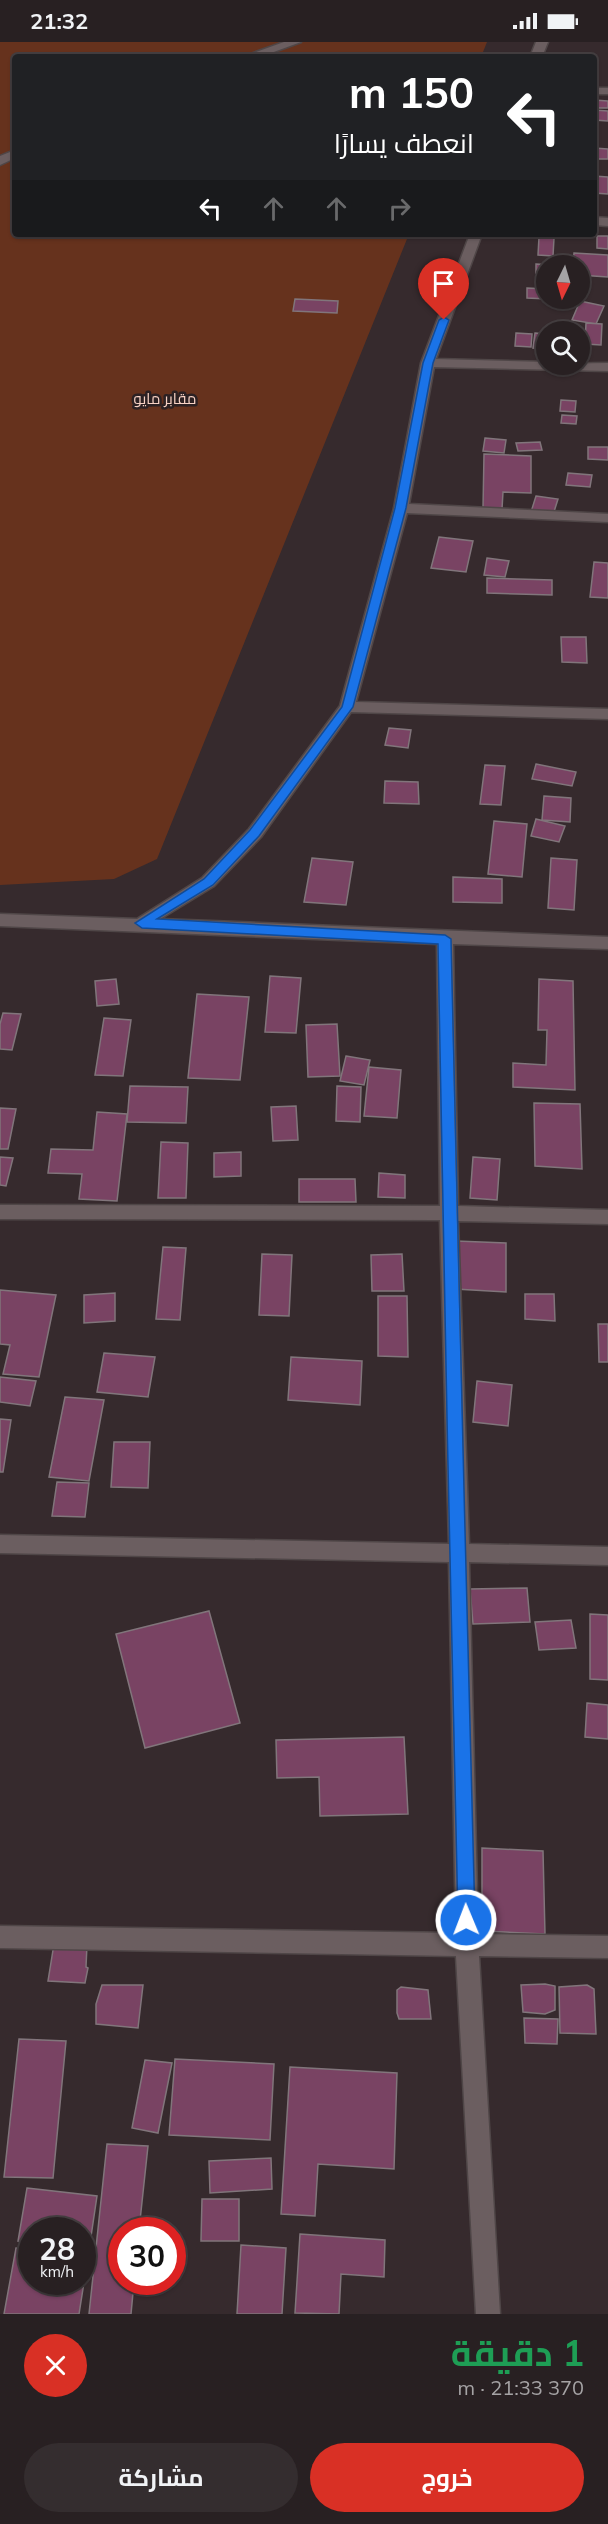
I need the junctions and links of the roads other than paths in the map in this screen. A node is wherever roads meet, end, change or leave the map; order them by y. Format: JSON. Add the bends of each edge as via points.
{"nodes":[{"id":1,"x":295,"y":42,"type":"edge"},
{"id":2,"x":257,"y":54,"type":"edge"},
{"id":3,"x":476,"y":237,"type":"edge"},
{"id":4,"x":428,"y":363,"type":"junction"},
{"id":5,"x":608,"y":367,"type":"edge"},
{"id":6,"x":401,"y":508,"type":"junction"},
{"id":7,"x":608,"y":518,"type":"edge"},
{"id":8,"x":347,"y":707,"type":"junction"},
{"id":9,"x":608,"y":714,"type":"edge"},
{"id":10,"x":0,"y":920,"type":"edge"},
{"id":11,"x":142,"y":923,"type":"junction"},
{"id":12,"x":445,"y":939,"type":"junction"},
{"id":13,"x":608,"y":942,"type":"edge"},
{"id":14,"x":0,"y":1212,"type":"edge"},
{"id":15,"x":448,"y":1213,"type":"junction"},
{"id":16,"x":608,"y":1217,"type":"edge"},
{"id":17,"x":0,"y":1544,"type":"edge"},
{"id":18,"x":459,"y":1553,"type":"junction"},
{"id":19,"x":608,"y":1556,"type":"edge"},
{"id":20,"x":0,"y":1937,"type":"edge"},
{"id":21,"x":467,"y":1943,"type":"junction"},
{"id":22,"x":608,"y":1947,"type":"edge"},
{"id":23,"x":488,"y":2314,"type":"edge"}],
"edges":[{"from":1,"to":2,"type":"street"},
{"from":3,"to":4,"type":"street"},
{"from":4,"to":5,"type":"street"},
{"from":4,"to":6,"type":"street"},
{"from":6,"to":7,"type":"street"},
{"from":6,"to":8,"type":"street"},
{"from":8,"to":9,"type":"street"},
{"from":8,"to":11,"type":"street","via":[[255,833],[208,882]]},
{"from":10,"to":11,"type":"street"},
{"from":11,"to":12,"type":"street"},
{"from":12,"to":13,"type":"street"},
{"from":12,"to":15,"type":"street"},
{"from":14,"to":15,"type":"street"},
{"from":15,"to":16,"type":"street"},
{"from":15,"to":18,"type":"street"},
{"from":17,"to":18,"type":"street"},
{"from":18,"to":19,"type":"street"},
{"from":18,"to":21,"type":"street"},
{"from":20,"to":21,"type":"street"},
{"from":21,"to":22,"type":"street"},
{"from":21,"to":23,"type":"street"}]}
